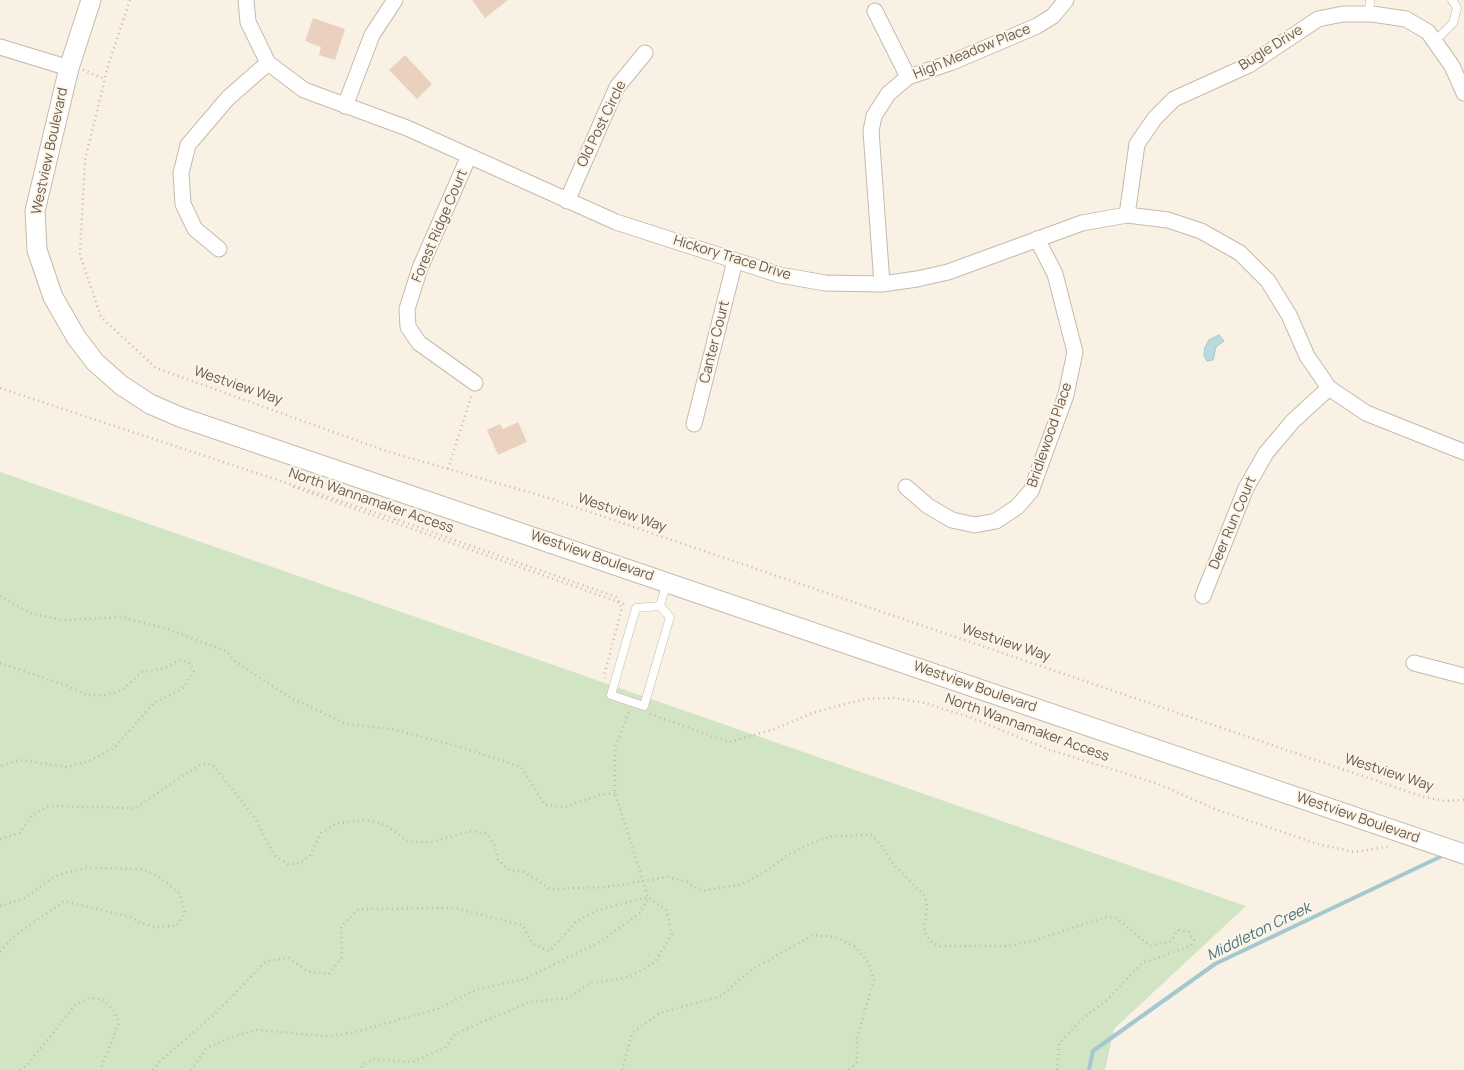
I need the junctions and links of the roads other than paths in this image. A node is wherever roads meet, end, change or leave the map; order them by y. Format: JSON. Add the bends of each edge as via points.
{"nodes":[{"id":1,"x":91,"y":0,"type":"edge"},
{"id":2,"x":246,"y":0,"type":"edge"},
{"id":3,"x":395,"y":0,"type":"edge"},
{"id":4,"x":1066,"y":0,"type":"edge"},
{"id":5,"x":1452,"y":0,"type":"edge"},
{"id":6,"x":1369,"y":7,"type":"edge"},
{"id":7,"x":875,"y":11,"type":"dead end"},
{"id":8,"x":1435,"y":41,"type":"junction"},
{"id":9,"x":0,"y":47,"type":"edge"},
{"id":10,"x":645,"y":52,"type":"dead end"},
{"id":11,"x":268,"y":63,"type":"junction"},
{"id":12,"x":74,"y":69,"type":"junction"},
{"id":13,"x":908,"y":77,"type":"junction"},
{"id":14,"x":1464,"y":93,"type":"edge"},
{"id":15,"x":345,"y":106,"type":"junction"},
{"id":16,"x":469,"y":156,"type":"junction"},
{"id":17,"x":566,"y":201,"type":"junction"},
{"id":18,"x":1127,"y":215,"type":"junction"},
{"id":19,"x":1037,"y":239,"type":"junction"},
{"id":20,"x":218,"y":248,"type":"dead end"},
{"id":21,"x":735,"y":261,"type":"junction"},
{"id":22,"x":882,"y":284,"type":"junction"},
{"id":23,"x":475,"y":383,"type":"road end"},
{"id":24,"x":1329,"y":388,"type":"junction"},
{"id":25,"x":694,"y":424,"type":"dead end"},
{"id":26,"x":1464,"y":452,"type":"edge"},
{"id":27,"x":906,"y":487,"type":"dead end"},
{"id":28,"x":667,"y":582,"type":"junction"},
{"id":29,"x":1203,"y":596,"type":"dead end"},
{"id":30,"x":660,"y":606,"type":"junction"},
{"id":31,"x":1414,"y":663,"type":"dead end"},
{"id":32,"x":1464,"y":676,"type":"edge"},
{"id":33,"x":1464,"y":854,"type":"edge"}],
"edges":[{"from":1,"to":12,"type":"street","name":"Westview Boulevard"},
{"from":2,"to":11,"type":"street","name":"Hickory Trace Drive","via":[[248,22]]},
{"from":3,"to":15,"type":"street","via":[[372,35]]},
{"from":4,"to":13,"type":"street","name":"High Meadow Place","via":[[1053,16],[1037,26]]},
{"from":5,"to":8,"type":"lane","via":[[1457,8],[1454,22]]},
{"from":6,"to":8,"type":"street","name":"Bugle Drive","via":[[1406,19],[1428,32]]},
{"from":6,"to":18,"type":"street","name":"Bugle Drive","via":[[1318,19],[1249,65],[1174,99],[1155,118],[1137,144]]},
{"from":7,"to":13,"type":"street"},
{"from":8,"to":14,"type":"street","name":"Bugle Drive","via":[[1452,66]]},
{"from":9,"to":12,"type":"street"},
{"from":10,"to":17,"type":"street","name":"Old Post Circle","via":[[617,87]]},
{"from":11,"to":15,"type":"street","name":"Hickory Trace Drive","via":[[304,90]]},
{"from":11,"to":20,"type":"street","via":[[228,98],[188,145],[181,173],[183,204],[195,229]]},
{"from":12,"to":28,"type":"street","name":"Westview Boulevard","via":[[34,211],[37,250],[52,297],[76,337],[95,362],[121,385],[150,404],[180,417]]},
{"from":13,"to":22,"type":"street","name":"High Meadow Place","via":[[888,94],[874,116],[871,131]]},
{"from":15,"to":16,"type":"street","name":"Hickory Trace Drive","via":[[407,128]]},
{"from":16,"to":17,"type":"street","name":"Hickory Trace Drive"},
{"from":16,"to":23,"type":"street","name":"Forest Ridge Court","via":[[420,268],[407,309],[408,327],[419,343]]},
{"from":17,"to":21,"type":"street","name":"Hickory Trace Drive","via":[[616,222]]},
{"from":18,"to":19,"type":"street","name":"Hickory Trace Drive","via":[[1082,223]]},
{"from":18,"to":24,"type":"street","name":"Hickory Trace Drive","via":[[1168,220],[1201,231],[1240,254],[1268,281],[1289,315],[1307,356]]},
{"from":19,"to":22,"type":"street","name":"Hickory Trace Drive","via":[[948,272]]},
{"from":19,"to":27,"type":"street","name":"Bridlewood Place","via":[[1055,274],[1075,352],[1066,395],[1031,491],[1017,507],[996,520],[975,525],[952,520],[928,506]]},
{"from":21,"to":22,"type":"street","name":"Hickory Trace Drive","via":[[825,283]]},
{"from":21,"to":25,"type":"street","name":"Canter Court"},
{"from":24,"to":26,"type":"street","name":"Hickory Trace Drive","via":[[1366,413]]},
{"from":24,"to":29,"type":"street","name":"Deer Run Court","via":[[1293,421],[1266,453],[1246,488]]},
{"from":28,"to":30,"type":"lane"},
{"from":28,"to":33,"type":"street","name":"Westview Boulevard"},
{"from":30,"to":30,"type":"lane","via":[[636,608],[611,695],[644,706],[670,617]]},
{"from":31,"to":32,"type":"street"}]}
